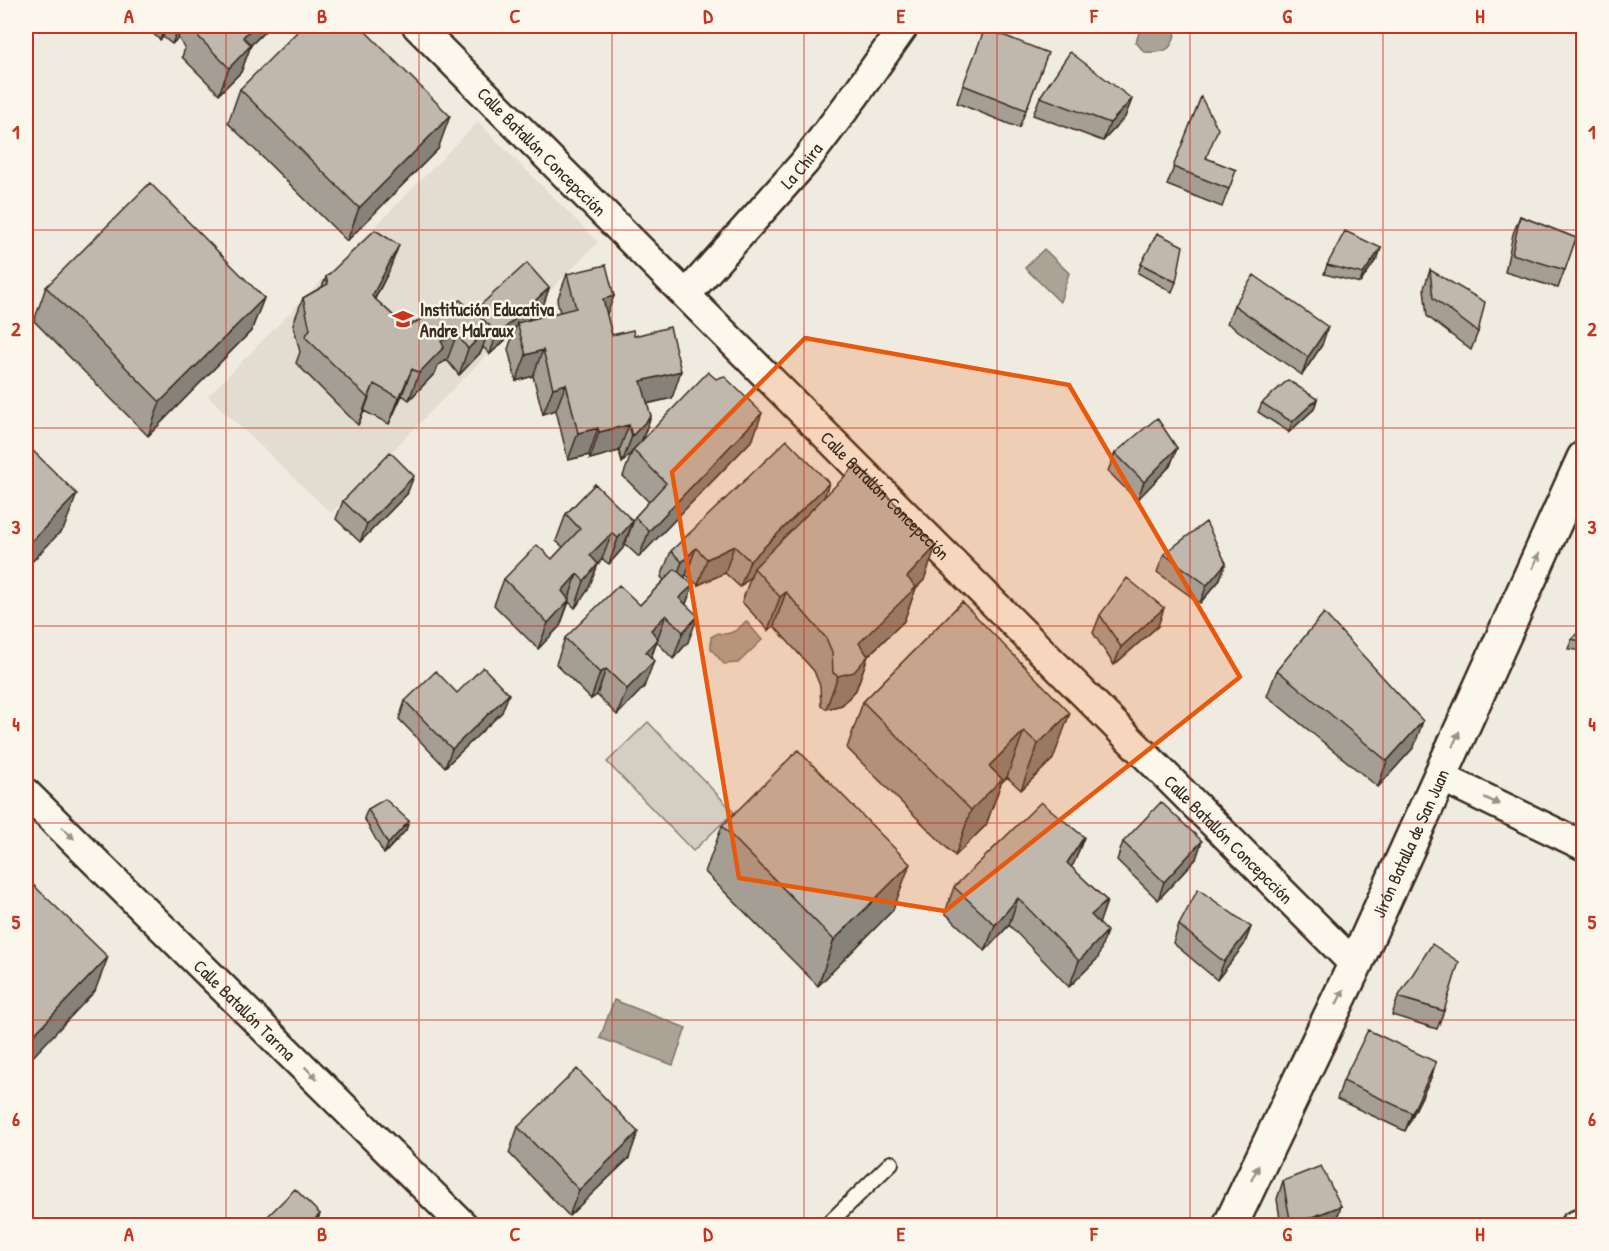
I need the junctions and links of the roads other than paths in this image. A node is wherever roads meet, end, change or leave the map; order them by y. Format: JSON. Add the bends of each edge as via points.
{"nodes":[{"id":1,"x":417,"y":26,"type":"edge"},
{"id":2,"x":903,"y":26,"type":"edge"},
{"id":3,"x":687,"y":294,"type":"junction"},
{"id":4,"x":1584,"y":458,"type":"edge"},
{"id":5,"x":1439,"y":776,"type":"junction"},
{"id":6,"x":26,"y":793,"type":"edge"},
{"id":7,"x":1584,"y":846,"type":"edge"},
{"id":8,"x":1355,"y":965,"type":"junction"},
{"id":9,"x":891,"y":1163,"type":"dead end"},
{"id":10,"x":1584,"y":1222,"type":"edge"},
{"id":11,"x":464,"y":1226,"type":"edge"},
{"id":12,"x":826,"y":1226,"type":"edge"},
{"id":13,"x":1230,"y":1226,"type":"edge"},
{"id":14,"x":1574,"y":1226,"type":"edge"}],
"edges":[{"from":1,"to":3,"type":"street","name":"Calle Batallón Concepcción"},
{"from":2,"to":3,"type":"street","name":"La Chira","via":[[804,163]]},
{"from":3,"to":8,"type":"street","name":"Calle Batallón Concepcción"},
{"from":5,"to":4,"type":"street","name":"Jirón Batalla de San Juan","one_way":true},
{"from":5,"to":7,"type":"street","one_way":true},
{"from":5,"to":8,"type":"street","name":"Jirón Batalla de San Juan"},
{"from":6,"to":11,"type":"street","name":"Calle Batallón Tarma","one_way":true},
{"from":13,"to":8,"type":"street","name":"Jirón Batalla de San Juan","one_way":true},
{"from":9,"to":12,"type":"lane"},
{"from":10,"to":14,"type":"street"}]}
